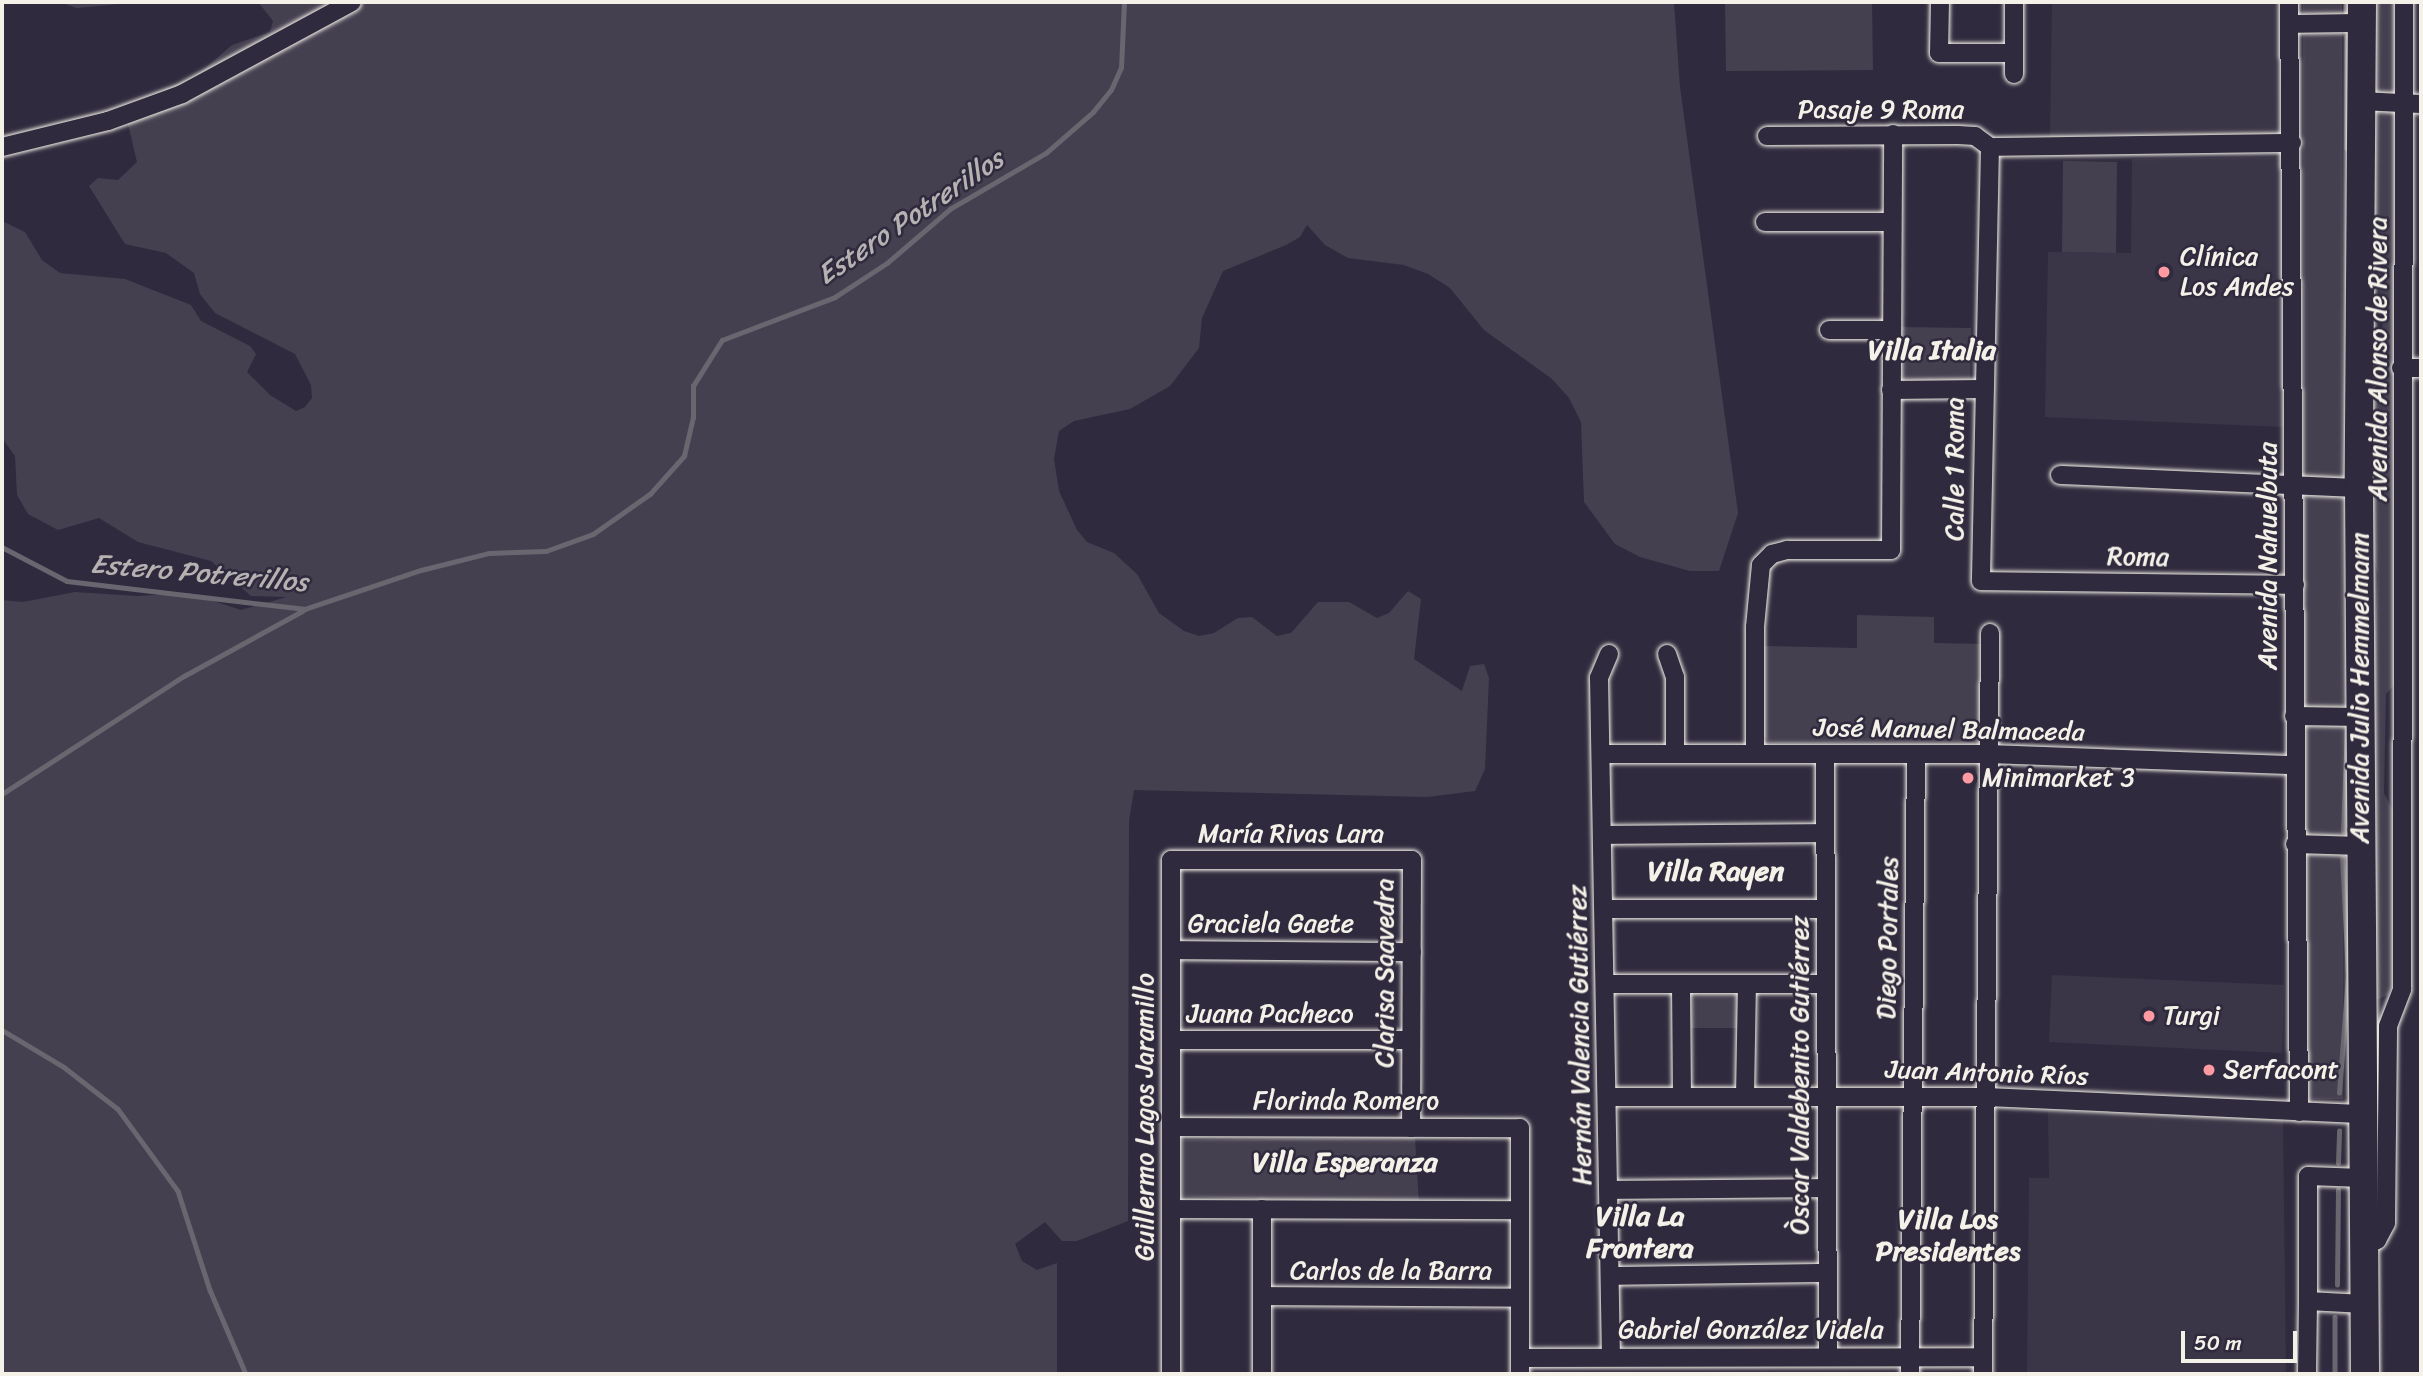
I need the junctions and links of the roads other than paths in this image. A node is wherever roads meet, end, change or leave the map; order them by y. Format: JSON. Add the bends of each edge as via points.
{"nodes":[{"id":1,"x":352,"y":2,"type":"edge"},
{"id":2,"x":1940,"y":2,"type":"edge"},
{"id":3,"x":2014,"y":2,"type":"edge"},
{"id":4,"x":2289,"y":2,"type":"edge"},
{"id":5,"x":2404,"y":2,"type":"edge"},
{"id":6,"x":2362,"y":12,"type":"edge"},
{"id":7,"x":2289,"y":24,"type":"junction"},
{"id":8,"x":2014,"y":53,"type":"junction"},
{"id":9,"x":2014,"y":74,"type":"dead end"},
{"id":10,"x":2361,"y":101,"type":"junction"},
{"id":11,"x":2413,"y":104,"type":"edge"},
{"id":12,"x":1892,"y":134,"type":"junction"},
{"id":13,"x":1768,"y":136,"type":"dead end"},
{"id":14,"x":2292,"y":144,"type":"junction"},
{"id":15,"x":2,"y":146,"type":"edge"},
{"id":16,"x":1990,"y":147,"type":"junction"},
{"id":17,"x":1765,"y":222,"type":"dead end"},
{"id":18,"x":1892,"y":222,"type":"junction"},
{"id":19,"x":1829,"y":330,"type":"dead end"},
{"id":20,"x":1892,"y":330,"type":"junction"},
{"id":21,"x":2401,"y":368,"type":"junction"},
{"id":22,"x":2421,"y":368,"type":"edge"},
{"id":23,"x":1982,"y":389,"type":"junction"},
{"id":24,"x":1891,"y":390,"type":"junction"},
{"id":25,"x":2060,"y":475,"type":"dead end"},
{"id":26,"x":2296,"y":486,"type":"junction"},
{"id":27,"x":2359,"y":488,"type":"junction"},
{"id":28,"x":2413,"y":542,"type":"edge"},
{"id":29,"x":1981,"y":581,"type":"joint"},
{"id":30,"x":2295,"y":585,"type":"junction"},
{"id":31,"x":1990,"y":633,"type":"dead end"},
{"id":32,"x":2413,"y":650,"type":"edge"},
{"id":33,"x":1609,"y":654,"type":"dead end"},
{"id":34,"x":1667,"y":654,"type":"dead end"},
{"id":35,"x":2294,"y":716,"type":"junction"},
{"id":36,"x":2361,"y":717,"type":"junction"},
{"id":37,"x":1675,"y":752,"type":"junction"},
{"id":38,"x":1755,"y":753,"type":"junction"},
{"id":39,"x":1602,"y":754,"type":"junction"},
{"id":40,"x":1825,"y":754,"type":"junction"},
{"id":41,"x":1916,"y":754,"type":"junction"},
{"id":42,"x":1989,"y":754,"type":"junction"},
{"id":43,"x":2295,"y":765,"type":"junction"},
{"id":44,"x":1825,"y":834,"type":"junction"},
{"id":45,"x":1604,"y":835,"type":"junction"},
{"id":46,"x":2295,"y":844,"type":"junction"},
{"id":47,"x":2361,"y":846,"type":"junction"},
{"id":48,"x":1171,"y":860,"type":"joint"},
{"id":49,"x":1412,"y":860,"type":"joint"},
{"id":50,"x":1605,"y":909,"type":"junction"},
{"id":51,"x":1825,"y":909,"type":"junction"},
{"id":52,"x":1171,"y":950,"type":"junction"},
{"id":53,"x":1412,"y":952,"type":"junction"},
{"id":54,"x":1606,"y":984,"type":"junction"},
{"id":55,"x":1681,"y":984,"type":"junction"},
{"id":56,"x":1826,"y":984,"type":"junction"},
{"id":57,"x":1747,"y":985,"type":"junction"},
{"id":58,"x":1171,"y":1040,"type":"junction"},
{"id":59,"x":1411,"y":1040,"type":"junction"},
{"id":60,"x":1745,"y":1096,"type":"junction"},
{"id":61,"x":1826,"y":1096,"type":"junction"},
{"id":62,"x":1913,"y":1096,"type":"junction"},
{"id":63,"x":1607,"y":1097,"type":"junction"},
{"id":64,"x":1682,"y":1097,"type":"junction"},
{"id":65,"x":1987,"y":1097,"type":"junction"},
{"id":66,"x":2299,"y":1112,"type":"junction"},
{"id":67,"x":2365,"y":1114,"type":"junction"},
{"id":68,"x":1171,"y":1127,"type":"junction"},
{"id":69,"x":1411,"y":1128,"type":"junction"},
{"id":70,"x":2364,"y":1178,"type":"junction"},
{"id":71,"x":1827,"y":1188,"type":"junction"},
{"id":72,"x":1609,"y":1190,"type":"junction"},
{"id":73,"x":1171,"y":1209,"type":"junction"},
{"id":74,"x":1262,"y":1209,"type":"junction"},
{"id":75,"x":1520,"y":1210,"type":"junction"},
{"id":76,"x":2363,"y":1247,"type":"junction"},
{"id":77,"x":1827,"y":1273,"type":"junction"},
{"id":78,"x":1610,"y":1276,"type":"junction"},
{"id":79,"x":1262,"y":1296,"type":"junction"},
{"id":80,"x":1520,"y":1298,"type":"junction"},
{"id":81,"x":2308,"y":1301,"type":"junction"},
{"id":82,"x":2364,"y":1304,"type":"junction"},
{"id":83,"x":1828,"y":1354,"type":"junction"},
{"id":84,"x":1611,"y":1357,"type":"junction"},
{"id":85,"x":1520,"y":1366,"type":"edge"},
{"id":86,"x":1910,"y":1366,"type":"edge"},
{"id":87,"x":1983,"y":1366,"type":"edge"},
{"id":88,"x":1171,"y":1374,"type":"edge"},
{"id":89,"x":1262,"y":1374,"type":"edge"},
{"id":90,"x":2307,"y":1374,"type":"edge"},
{"id":91,"x":2365,"y":1374,"type":"edge"}],
"edges":[{"from":1,"to":15,"type":"street","via":[[182,94],[108,121]]},
{"from":2,"to":8,"type":"street","via":[[1939,53]]},
{"from":3,"to":8,"type":"street"},
{"from":4,"to":7,"type":"street","name":"Avenida Nahuelbuta"},
{"from":5,"to":11,"type":"street","name":"Avenida Alonso de Rivera"},
{"from":6,"to":7,"type":"street"},
{"from":6,"to":10,"type":"highway","name":"Avenida Julio Hemmelmann"},
{"from":7,"to":14,"type":"street","name":"Avenida Nahuelbuta"},
{"from":8,"to":9,"type":"street"},
{"from":10,"to":11,"type":"street"},
{"from":10,"to":27,"type":"highway","name":"Avenida Julio Hemmelmann"},
{"from":11,"to":21,"type":"street","name":"Avenida Alonso de Rivera"},
{"from":12,"to":13,"type":"street","name":"Pasaje 9 Roma"},
{"from":12,"to":16,"type":"street","name":"Pasaje 9 Roma","via":[[1975,136]]},
{"from":12,"to":18,"type":"street"},
{"from":14,"to":16,"type":"street"},
{"from":14,"to":26,"type":"street","name":"Avenida Nahuelbuta"},
{"from":16,"to":23,"type":"street","name":"Calle 1 Roma"},
{"from":17,"to":18,"type":"street"},
{"from":18,"to":20,"type":"street"},
{"from":19,"to":20,"type":"street"},
{"from":20,"to":24,"type":"street"},
{"from":21,"to":22,"type":"street"},
{"from":21,"to":28,"type":"street","name":"Avenida Alonso de Rivera"},
{"from":23,"to":24,"type":"street"},
{"from":23,"to":29,"type":"street","name":"Calle 1 Roma"},
{"from":24,"to":38,"type":"street","via":[[1891,550],[1772,554],[1759,572]]},
{"from":25,"to":26,"type":"street"},
{"from":26,"to":27,"type":"street"},
{"from":26,"to":30,"type":"street","name":"Avenida Nahuelbuta"},
{"from":27,"to":36,"type":"highway","name":"Avenida Julio Hemmelmann"},
{"from":28,"to":32,"type":"street","name":"Avenida Alonso de Rivera"},
{"from":29,"to":30,"type":"street","name":"Roma"},
{"from":30,"to":35,"type":"street","name":"Avenida Nahuelbuta"},
{"from":31,"to":42,"type":"street"},
{"from":32,"to":76,"type":"street","name":"Avenida Alonso de Rivera","via":[[2402,989],[2388,1026],[2386,1223],[2377,1240]]},
{"from":33,"to":39,"type":"street","name":"Hernán Valencia Gutiérrez","via":[[1599,678]]},
{"from":34,"to":37,"type":"street","via":[[1675,677]]},
{"from":35,"to":36,"type":"street"},
{"from":35,"to":43,"type":"street","name":"Avenida Nahuelbuta"},
{"from":36,"to":47,"type":"highway","name":"Avenida Julio Hemmelmann"},
{"from":37,"to":38,"type":"street","name":"José Manuel Balmaceda"},
{"from":37,"to":39,"type":"street","name":"José Manuel Balmaceda"},
{"from":38,"to":40,"type":"street","name":"José Manuel Balmaceda"},
{"from":39,"to":45,"type":"street","name":"Hernán Valencia Gutiérrez"},
{"from":40,"to":41,"type":"street","name":"José Manuel Balmaceda"},
{"from":40,"to":44,"type":"street","name":"Òscar Valdebenito Gutiérrez"},
{"from":41,"to":42,"type":"street","name":"José Manuel Balmaceda"},
{"from":41,"to":62,"type":"street","name":"Diego Portales"},
{"from":42,"to":43,"type":"street","name":"José Manuel Balmaceda"},
{"from":42,"to":65,"type":"street"},
{"from":43,"to":46,"type":"street","name":"Avenida Nahuelbuta"},
{"from":44,"to":45,"type":"street"},
{"from":44,"to":51,"type":"street","name":"Òscar Valdebenito Gutiérrez"},
{"from":45,"to":50,"type":"street","name":"Hernán Valencia Gutiérrez"},
{"from":46,"to":47,"type":"street"},
{"from":46,"to":66,"type":"street","name":"Avenida Nahuelbuta"},
{"from":47,"to":67,"type":"highway","name":"Avenida Julio Hemmelmann"},
{"from":48,"to":49,"type":"street","name":"María Rivas Lara"},
{"from":48,"to":52,"type":"street","name":"Guillermo Lagos Jaramillo"},
{"from":49,"to":53,"type":"street","name":"Clarisa Saavedra"},
{"from":50,"to":51,"type":"street"},
{"from":50,"to":54,"type":"street","name":"Hernán Valencia Gutiérrez"},
{"from":51,"to":56,"type":"street","name":"Òscar Valdebenito Gutiérrez"},
{"from":52,"to":53,"type":"street","name":"Graciela Gaete"},
{"from":52,"to":58,"type":"street","name":"Guillermo Lagos Jaramillo"},
{"from":53,"to":59,"type":"street","name":"Clarisa Saavedra"},
{"from":54,"to":55,"type":"street"},
{"from":54,"to":63,"type":"street","name":"Hernán Valencia Gutiérrez"},
{"from":55,"to":57,"type":"street"},
{"from":55,"to":64,"type":"street"},
{"from":56,"to":57,"type":"street"},
{"from":56,"to":61,"type":"street","name":"Òscar Valdebenito Gutiérrez"},
{"from":57,"to":60,"type":"street"},
{"from":58,"to":59,"type":"street","name":"Juana Pacheco"},
{"from":58,"to":68,"type":"street","name":"Guillermo Lagos Jaramillo"},
{"from":59,"to":69,"type":"street","name":"Clarisa Saavedra"},
{"from":60,"to":61,"type":"street","name":"Juan Antonio Ríos"},
{"from":60,"to":64,"type":"street","name":"Juan Antonio Ríos"},
{"from":61,"to":62,"type":"street","name":"Juan Antonio Ríos"},
{"from":61,"to":71,"type":"street","name":"Òscar Valdebenito Gutiérrez"},
{"from":62,"to":65,"type":"street","name":"Juan Antonio Ríos"},
{"from":62,"to":86,"type":"street","name":"Diego Portales"},
{"from":63,"to":64,"type":"street","name":"Juan Antonio Ríos"},
{"from":63,"to":72,"type":"street","name":"Hernán Valencia Gutiérrez"},
{"from":65,"to":66,"type":"street","name":"Juan Antonio Ríos"},
{"from":65,"to":87,"type":"street"},
{"from":66,"to":67,"type":"street","name":"Juan Antonio Ríos"},
{"from":67,"to":70,"type":"highway","name":"Avenida Julio Hemmelmann"},
{"from":68,"to":69,"type":"street","name":"Florinda Romero"},
{"from":68,"to":73,"type":"street","name":"Guillermo Lagos Jaramillo"},
{"from":69,"to":75,"type":"street","name":"Florinda Romero","via":[[1520,1129]]},
{"from":70,"to":76,"type":"highway","name":"Avenida Julio Hemmelmann"},
{"from":70,"to":81,"type":"street","via":[[2308,1176]]},
{"from":71,"to":72,"type":"street"},
{"from":71,"to":77,"type":"street","name":"Òscar Valdebenito Gutiérrez"},
{"from":72,"to":78,"type":"street","name":"Hernán Valencia Gutiérrez"},
{"from":73,"to":74,"type":"street"},
{"from":73,"to":88,"type":"street","name":"Guillermo Lagos Jaramillo"},
{"from":74,"to":75,"type":"street"},
{"from":74,"to":79,"type":"street"},
{"from":75,"to":80,"type":"street"},
{"from":76,"to":82,"type":"highway","name":"Avenida Julio Hemmelmann"},
{"from":77,"to":78,"type":"street"},
{"from":77,"to":83,"type":"street","name":"Òscar Valdebenito Gutiérrez"},
{"from":78,"to":84,"type":"street","name":"Hernán Valencia Gutiérrez"},
{"from":79,"to":80,"type":"street","name":"Carlos de la Barra"},
{"from":79,"to":89,"type":"street"},
{"from":80,"to":85,"type":"street"},
{"from":81,"to":82,"type":"street"},
{"from":81,"to":90,"type":"street"},
{"from":82,"to":91,"type":"highway","name":"Avenida Julio Hemmelmann"},
{"from":83,"to":84,"type":"street","name":"Gabriel González Videla"},
{"from":83,"to":86,"type":"street","name":"Gabriel González Videla"},
{"from":84,"to":85,"type":"street","name":"Gabriel González Videla"},
{"from":86,"to":87,"type":"street","name":"Gabriel González Videla"}]}
